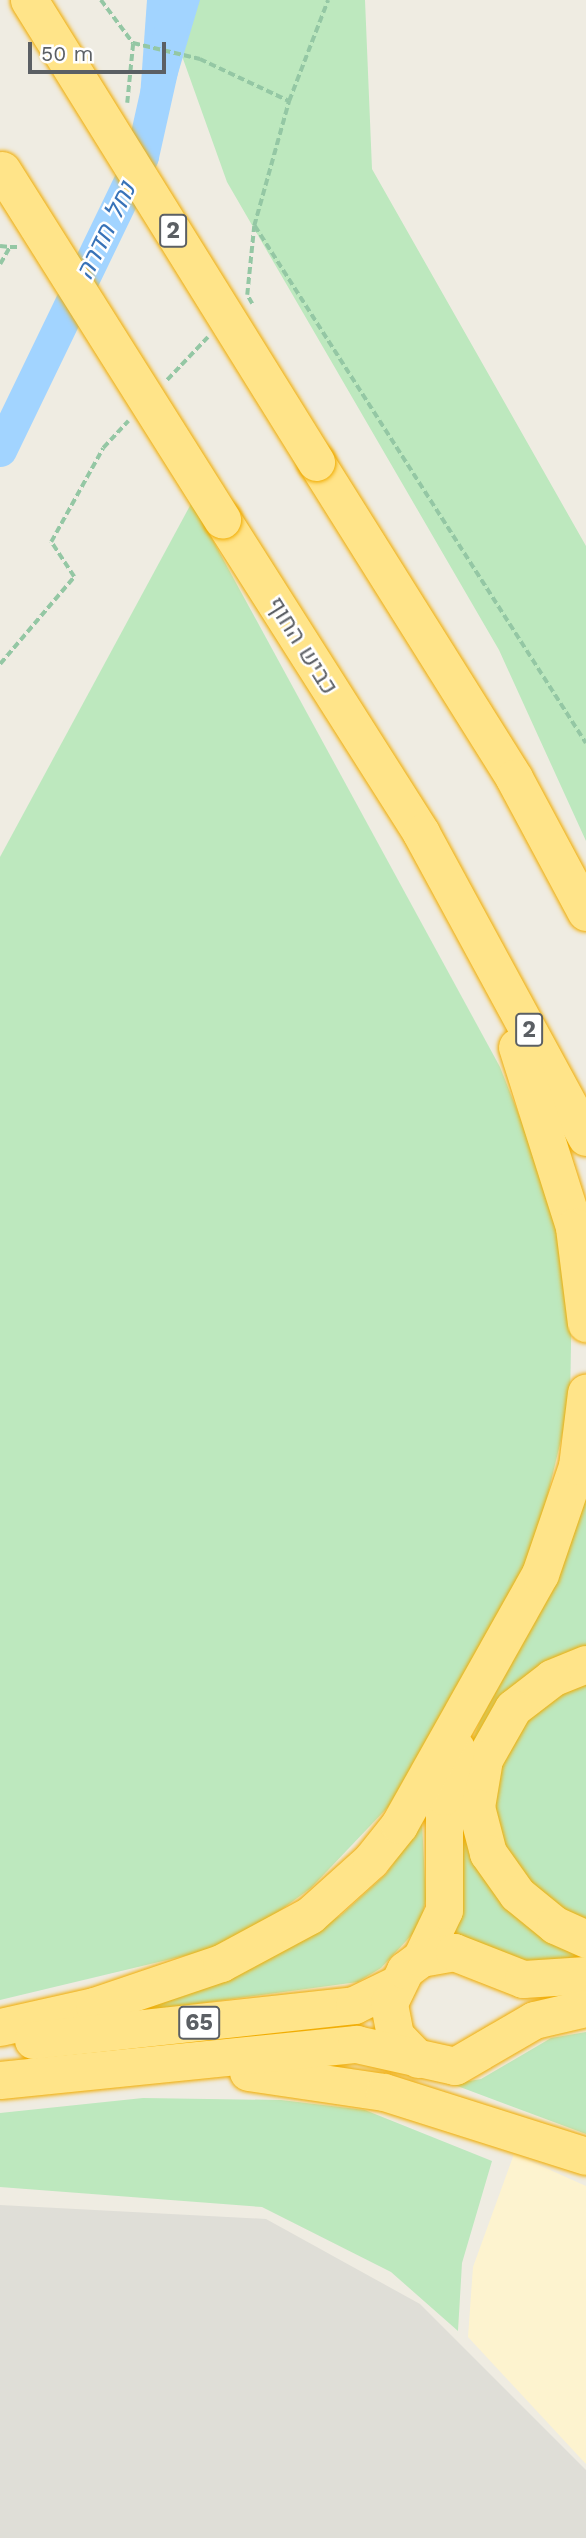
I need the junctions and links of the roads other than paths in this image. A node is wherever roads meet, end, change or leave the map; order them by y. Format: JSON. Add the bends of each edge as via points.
{"nodes":[{"id":1,"x":29,"y":0,"type":"edge"},
{"id":2,"x":1,"y":168,"type":"edge"},
{"id":3,"x":586,"y":912,"type":"edge"},
{"id":4,"x":473,"y":924,"type":"junction"},
{"id":5,"x":586,"y":1137,"type":"edge"},
{"id":6,"x":586,"y":1323,"type":"edge"},
{"id":7,"x":586,"y":1393,"type":"edge"},
{"id":8,"x":496,"y":1653,"type":"junction"},
{"id":9,"x":586,"y":1664,"type":"edge"},
{"id":10,"x":586,"y":1939,"type":"edge"},
{"id":11,"x":421,"y":1958,"type":"junction"},
{"id":12,"x":586,"y":1975,"type":"edge"},
{"id":13,"x":393,"y":1986,"type":"junction"},
{"id":14,"x":586,"y":2008,"type":"edge"},
{"id":15,"x":0,"y":2028,"type":"edge"},
{"id":16,"x":0,"y":2044,"type":"edge"},
{"id":17,"x":418,"y":2059,"type":"junction"},
{"id":18,"x":135,"y":2068,"type":"junction"},
{"id":19,"x":0,"y":2080,"type":"edge"},
{"id":20,"x":586,"y":2156,"type":"edge"}],
"edges":[{"from":1,"to":3,"type":"highway","number":"2","bridge":true,"via":[[514,778]]},
{"from":2,"to":4,"type":"highway","name":"כביש החוף","number":"2","bridge":true},
{"from":4,"to":5,"type":"highway","name":"כביש החוף","number":"2"},
{"from":4,"to":6,"type":"highway","via":[[557,1161],[574,1227]]},
{"from":7,"to":8,"type":"highway","via":[[561,1520]]},
{"from":8,"to":11,"type":"highway","via":[[451,1763],[443,1816],[444,1910]]},
{"from":8,"to":15,"type":"highway","via":[[399,1825],[344,1888],[310,1916],[221,1963],[156,1987]]},
{"from":9,"to":10,"type":"highway","via":[[552,1678],[513,1708],[484,1759],[476,1807],[488,1853],[509,1885],[534,1912]]},
{"from":11,"to":12,"type":"highway","via":[[454,1952],[523,1979]]},
{"from":11,"to":13,"type":"highway","number":"65"},
{"from":13,"to":16,"type":"highway","number":"65","via":[[354,2005]]},
{"from":13,"to":17,"type":"highway","via":[[395,2035]]},
{"from":14,"to":17,"type":"highway","number":"65","via":[[534,2020],[455,2066]]},
{"from":17,"to":18,"type":"highway","number":"65","via":[[356,2044]]},
{"from":18,"to":19,"type":"highway","number":"65"},
{"from":18,"to":20,"type":"highway","via":[[344,2083]]}]}
